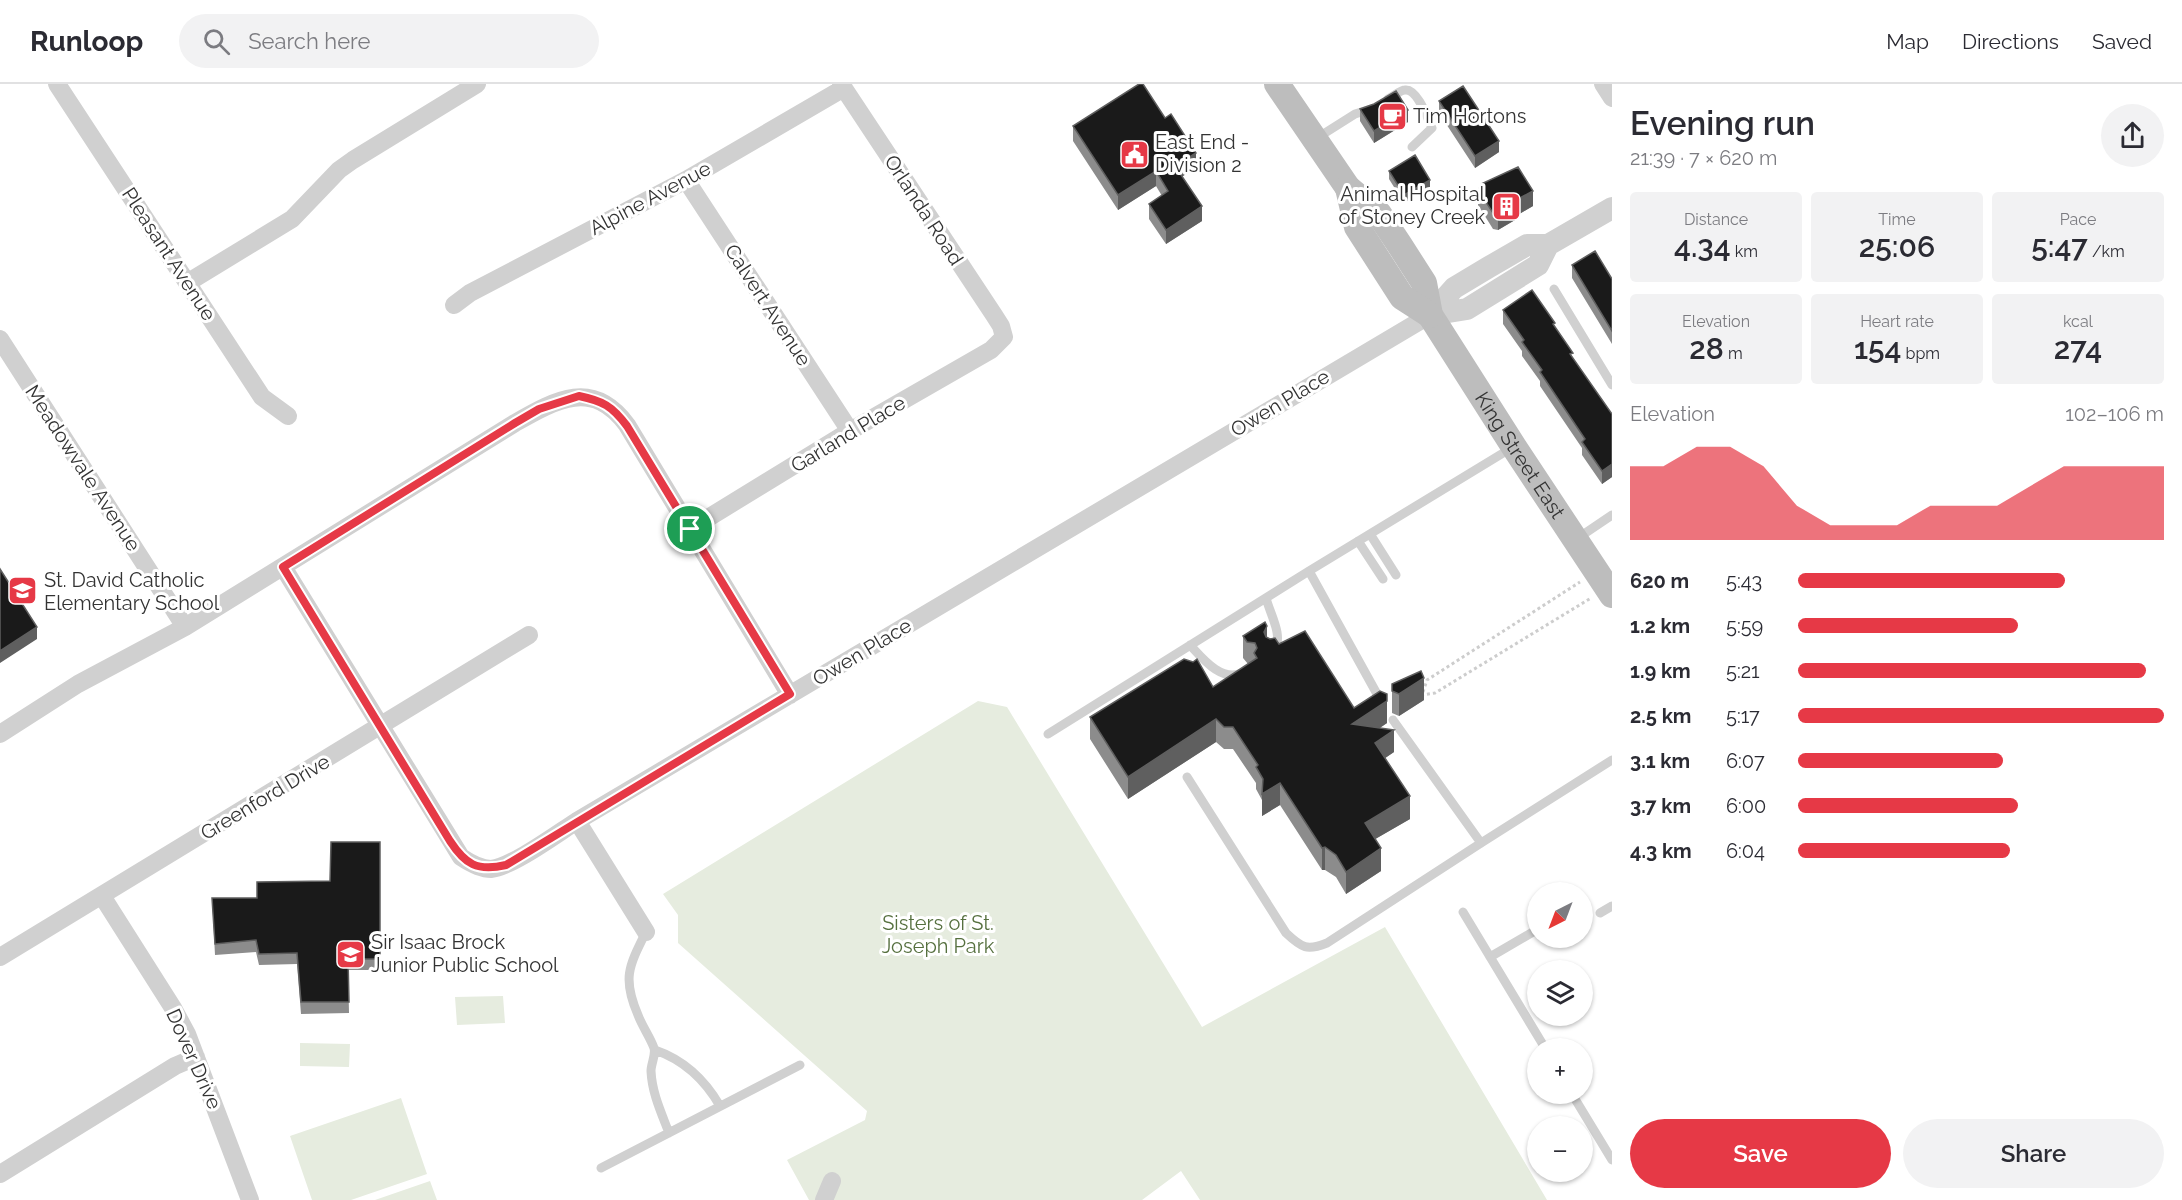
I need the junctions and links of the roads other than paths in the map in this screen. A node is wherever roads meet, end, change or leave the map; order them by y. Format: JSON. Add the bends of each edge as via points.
{"nodes":[{"id":1,"x":57,"y":84,"type":"edge"},
{"id":2,"x":477,"y":84,"type":"edge"},
{"id":3,"x":1277,"y":84,"type":"edge"},
{"id":4,"x":1603,"y":84,"type":"edge"},
{"id":5,"x":842,"y":86,"type":"edge"},
{"id":6,"x":1612,"y":98,"type":"edge"},
{"id":7,"x":1315,"y":140,"type":"junction"},
{"id":8,"x":1412,"y":147,"type":"dead end"},
{"id":9,"x":686,"y":180,"type":"junction"},
{"id":10,"x":1612,"y":208,"type":"edge"},
{"id":11,"x":187,"y":282,"type":"junction"},
{"id":12,"x":1554,"y":289,"type":"dead end"},
{"id":13,"x":454,"y":305,"type":"dead end"},
{"id":14,"x":1430,"y":315,"type":"junction"},
{"id":15,"x":1004,"y":337,"type":"joint"},
{"id":16,"x":0,"y":339,"type":"edge"},
{"id":17,"x":1612,"y":385,"type":"edge"},
{"id":18,"x":288,"y":416,"type":"dead end"},
{"id":19,"x":850,"y":431,"type":"junction"},
{"id":20,"x":1514,"y":447,"type":"junction"},
{"id":21,"x":1612,"y":515,"type":"edge"},
{"id":22,"x":690,"y":529,"type":"junction"},
{"id":23,"x":1370,"y":534,"type":"junction"},
{"id":24,"x":1576,"y":540,"type":"junction"},
{"id":25,"x":1358,"y":541,"type":"junction"},
{"id":26,"x":283,"y":567,"type":"junction"},
{"id":27,"x":1309,"y":571,"type":"junction"},
{"id":28,"x":1396,"y":575,"type":"dead end"},
{"id":29,"x":1383,"y":579,"type":"dead end"},
{"id":30,"x":1605,"y":584,"type":"edge"},
{"id":31,"x":1266,"y":598,"type":"junction"},
{"id":32,"x":185,"y":627,"type":"junction"},
{"id":33,"x":529,"y":635,"type":"dead end"},
{"id":34,"x":1190,"y":645,"type":"junction"},
{"id":35,"x":1271,"y":655,"type":"edge"},
{"id":36,"x":1250,"y":670,"type":"edge"},
{"id":37,"x":790,"y":694,"type":"junction"},
{"id":38,"x":1386,"y":710,"type":"edge"},
{"id":39,"x":1392,"y":720,"type":"dead end"},
{"id":40,"x":380,"y":726,"type":"junction"},
{"id":41,"x":0,"y":734,"type":"edge"},
{"id":42,"x":1048,"y":734,"type":"dead end"},
{"id":43,"x":1612,"y":760,"type":"edge"},
{"id":44,"x":1187,"y":777,"type":"dead end"},
{"id":45,"x":577,"y":820,"type":"junction"},
{"id":46,"x":1481,"y":843,"type":"junction"},
{"id":47,"x":102,"y":896,"type":"junction"},
{"id":48,"x":1612,"y":906,"type":"edge"},
{"id":49,"x":1462,"y":912,"type":"dead end"},
{"id":50,"x":1600,"y":913,"type":"dead end"},
{"id":51,"x":646,"y":932,"type":"joint"},
{"id":52,"x":1527,"y":935,"type":"edge"},
{"id":53,"x":0,"y":957,"type":"edge"},
{"id":54,"x":1490,"y":957,"type":"junction"},
{"id":55,"x":1539,"y":1038,"type":"edge"},
{"id":56,"x":655,"y":1050,"type":"junction"},
{"id":57,"x":196,"y":1057,"type":"junction"},
{"id":58,"x":801,"y":1065,"type":"dead end"},
{"id":59,"x":1578,"y":1104,"type":"edge"},
{"id":60,"x":720,"y":1106,"type":"junction"},
{"id":61,"x":669,"y":1133,"type":"junction"},
{"id":62,"x":1612,"y":1160,"type":"edge"},
{"id":63,"x":601,"y":1168,"type":"dead end"},
{"id":64,"x":0,"y":1174,"type":"edge"},
{"id":65,"x":832,"y":1181,"type":"dead end"},
{"id":66,"x":250,"y":1200,"type":"edge"},
{"id":67,"x":824,"y":1200,"type":"edge"}],
"edges":[{"from":1,"to":11,"type":"street","name":"Pleasant Avenue"},
{"from":2,"to":11,"type":"street","via":[[339,170],[292,219]]},
{"from":3,"to":7,"type":"main road","name":"King Street East"},
{"from":4,"to":6,"type":"street"},
{"from":5,"to":9,"type":"street","name":"Alpine Avenue"},
{"from":5,"to":15,"type":"street","name":"Orlanda Road","via":[[994,315]]},
{"from":7,"to":8,"type":"lane","via":[[1355,114],[1409,90],[1418,97],[1432,128]]},
{"from":7,"to":14,"type":"main road","name":"King Street East","via":[[1348,188],[1357,227],[1402,297]]},
{"from":9,"to":13,"type":"street","name":"Alpine Avenue"},
{"from":9,"to":19,"type":"street","name":"Calvert Avenue"},
{"from":10,"to":14,"type":"street","via":[[1548,245],[1538,265],[1467,309]]},
{"from":11,"to":18,"type":"street","name":"Pleasant Avenue","via":[[261,397]]},
{"from":12,"to":17,"type":"lane"},
{"from":14,"to":20,"type":"main road","name":"King Street East"},
{"from":14,"to":37,"type":"street","name":"Owen Place"},
{"from":15,"to":19,"type":"street","name":"Garland Place","via":[[991,350]]},
{"from":16,"to":32,"type":"street","name":"Meadowvale Avenue"},
{"from":19,"to":22,"type":"street","name":"Garland Place"},
{"from":20,"to":23,"type":"lane"},
{"from":20,"to":24,"type":"main road","name":"King Street East"},
{"from":21,"to":24,"type":"lane"},
{"from":22,"to":26,"type":"street","via":[[616,411],[600,400],[579,396],[539,409]]},
{"from":22,"to":37,"type":"street"},
{"from":23,"to":25,"type":"lane"},
{"from":23,"to":28,"type":"lane"},
{"from":24,"to":30,"type":"main road","name":"King Street East"},
{"from":25,"to":27,"type":"lane"},
{"from":25,"to":29,"type":"lane"},
{"from":26,"to":32,"type":"street"},
{"from":26,"to":40,"type":"street","name":"Owen Place"},
{"from":27,"to":31,"type":"lane"},
{"from":27,"to":38,"type":"lane"},
{"from":31,"to":34,"type":"lane"},
{"from":31,"to":35,"type":"lane","via":[[1277,630],[1277,647]]},
{"from":32,"to":41,"type":"street","via":[[78,684]]},
{"from":33,"to":40,"type":"street","name":"Greenford Drive"},
{"from":34,"to":36,"type":"lane","via":[[1211,667],[1227,674]]},
{"from":34,"to":42,"type":"lane"},
{"from":37,"to":45,"type":"street","name":"Owen Place"},
{"from":39,"to":46,"type":"lane"},
{"from":40,"to":45,"type":"street","name":"Owen Place","via":[[461,857],[475,866],[490,869],[506,865]]},
{"from":40,"to":47,"type":"street","name":"Greenford Drive"},
{"from":43,"to":46,"type":"lane"},
{"from":44,"to":46,"type":"lane","via":[[1286,933],[1305,948],[1328,944]]},
{"from":45,"to":51,"type":"street"},
{"from":47,"to":53,"type":"street","name":"Greenford Drive"},
{"from":47,"to":57,"type":"street","name":"Dover Drive","via":[[173,1008]]},
{"from":48,"to":50,"type":"lane"},
{"from":49,"to":54,"type":"lane"},
{"from":51,"to":56,"type":"lane","via":[[632,960],[629,989]]},
{"from":52,"to":54,"type":"lane"},
{"from":54,"to":55,"type":"lane"},
{"from":56,"to":60,"type":"lane","via":[[672,1056],[690,1070],[709,1087]]},
{"from":56,"to":61,"type":"lane","via":[[651,1069],[654,1094]]},
{"from":57,"to":64,"type":"street","via":[[175,1066]]},
{"from":57,"to":66,"type":"street","name":"Dover Drive"},
{"from":58,"to":60,"type":"lane"},
{"from":59,"to":62,"type":"lane"},
{"from":60,"to":61,"type":"lane"},
{"from":61,"to":63,"type":"lane"},
{"from":65,"to":67,"type":"street"}]}
